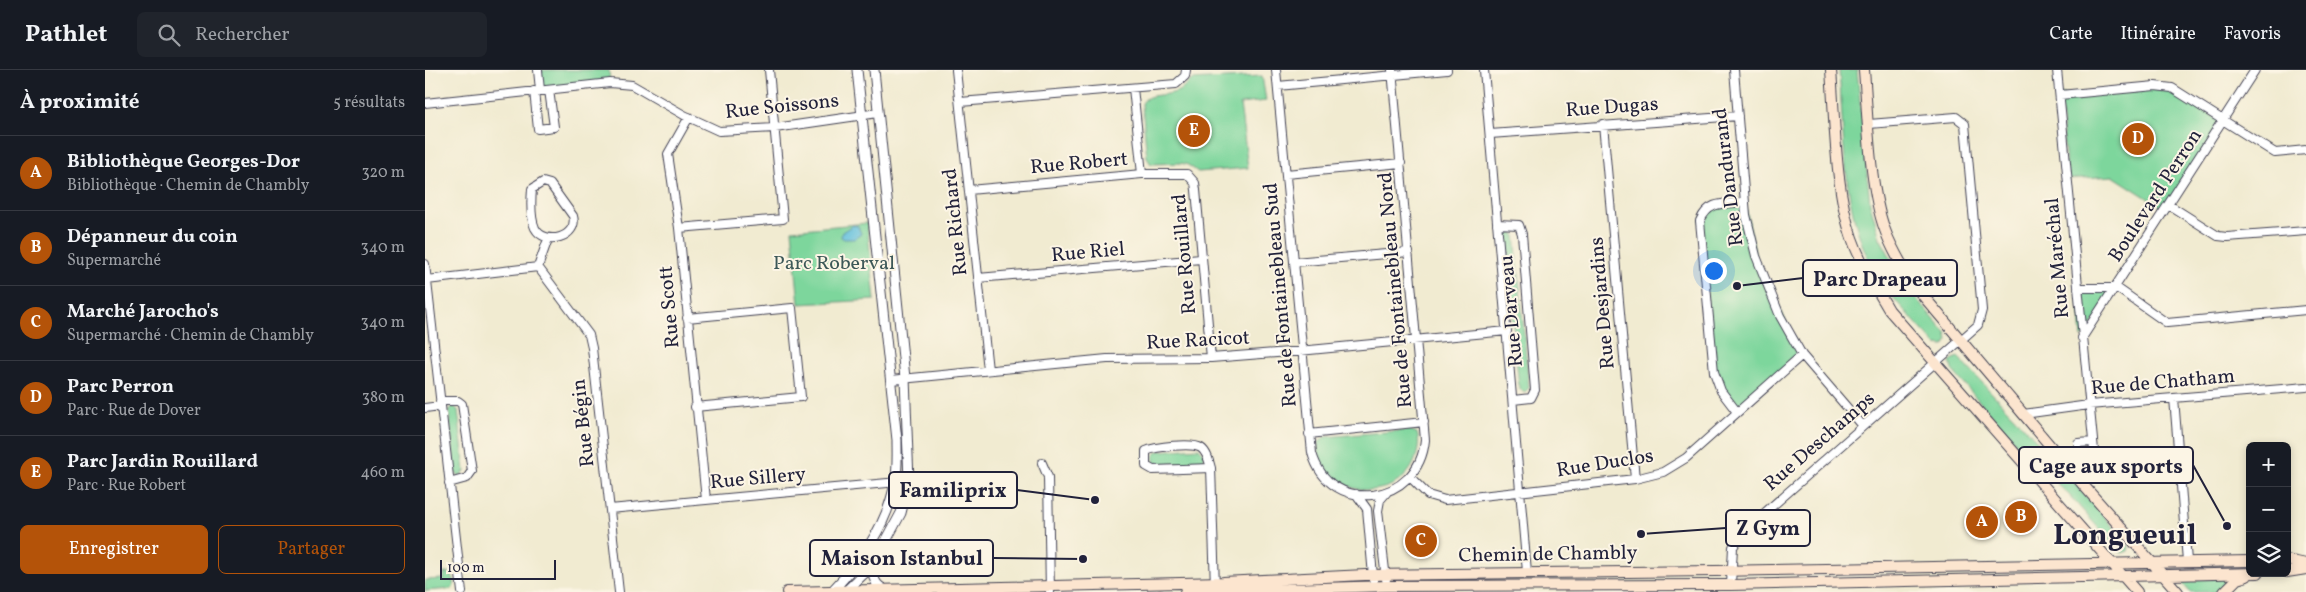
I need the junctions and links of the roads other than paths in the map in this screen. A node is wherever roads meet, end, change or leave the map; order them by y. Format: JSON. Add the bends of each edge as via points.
{"nodes":[{"id":1,"x":538,"y":70,"type":"edge"},
{"id":2,"x":769,"y":70,"type":"edge"},
{"id":3,"x":857,"y":70,"type":"edge"},
{"id":4,"x":874,"y":70,"type":"edge"},
{"id":5,"x":956,"y":70,"type":"edge"},
{"id":6,"x":1186,"y":70,"type":"edge"},
{"id":7,"x":1276,"y":70,"type":"edge"},
{"id":8,"x":1447,"y":70,"type":"edge"},
{"id":9,"x":1484,"y":70,"type":"edge"},
{"id":10,"x":1734,"y":70,"type":"edge"},
{"id":11,"x":1831,"y":70,"type":"edge"},
{"id":12,"x":1864,"y":70,"type":"edge"},
{"id":13,"x":2057,"y":70,"type":"edge"},
{"id":14,"x":2255,"y":70,"type":"edge"},
{"id":15,"x":1392,"y":73,"type":"edge"},
{"id":16,"x":1278,"y":86,"type":"junction"},
{"id":17,"x":1133,"y":88,"type":"junction"},
{"id":18,"x":549,"y":90,"type":"junction"},
{"id":19,"x":537,"y":91,"type":"junction"},
{"id":20,"x":2060,"y":95,"type":"junction"},
{"id":21,"x":960,"y":102,"type":"junction"},
{"id":22,"x":425,"y":103,"type":"edge"},
{"id":23,"x":878,"y":113,"type":"junction"},
{"id":24,"x":862,"y":115,"type":"junction"},
{"id":25,"x":1737,"y":116,"type":"junction"},
{"id":26,"x":689,"y":117,"type":"junction"},
{"id":27,"x":2222,"y":122,"type":"junction"},
{"id":28,"x":1603,"y":124,"type":"junction"},
{"id":29,"x":1869,"y":124,"type":"junction"},
{"id":30,"x":775,"y":128,"type":"junction"},
{"id":31,"x":1490,"y":134,"type":"junction"},
{"id":32,"x":2306,"y":150,"type":"edge"},
{"id":33,"x":1401,"y":164,"type":"junction"},
{"id":34,"x":1141,"y":174,"type":"junction"},
{"id":35,"x":1286,"y":174,"type":"junction"},
{"id":36,"x":1192,"y":178,"type":"joint"},
{"id":37,"x":969,"y":190,"type":"junction"},
{"id":38,"x":1745,"y":202,"type":"junction"},
{"id":39,"x":2169,"y":205,"type":"junction"},
{"id":40,"x":1497,"y":224,"type":"junction"},
{"id":41,"x":679,"y":228,"type":"junction"},
{"id":42,"x":2306,"y":231,"type":"edge"},
{"id":43,"x":548,"y":239,"type":"junction"},
{"id":44,"x":1409,"y":252,"type":"junction"},
{"id":45,"x":1201,"y":260,"type":"junction"},
{"id":46,"x":1294,"y":262,"type":"junction"},
{"id":47,"x":425,"y":264,"type":"edge"},
{"id":48,"x":538,"y":267,"type":"junction"},
{"id":49,"x":978,"y":278,"type":"junction"},
{"id":50,"x":427,"y":280,"type":"junction"},
{"id":51,"x":2077,"y":288,"type":"junction"},
{"id":52,"x":2117,"y":288,"type":"junction"},
{"id":53,"x":2306,"y":310,"type":"edge"},
{"id":54,"x":687,"y":318,"type":"junction"},
{"id":55,"x":1507,"y":331,"type":"junction"},
{"id":56,"x":2082,"y":338,"type":"junction"},
{"id":57,"x":1417,"y":340,"type":"junction"},
{"id":58,"x":1961,"y":340,"type":"junction"},
{"id":59,"x":1302,"y":350,"type":"junction"},
{"id":60,"x":1802,"y":355,"type":"junction"},
{"id":61,"x":1211,"y":358,"type":"junction"},
{"id":62,"x":1937,"y":361,"type":"junction"},
{"id":63,"x":987,"y":370,"type":"junction"},
{"id":64,"x":905,"y":378,"type":"junction"},
{"id":65,"x":891,"y":380,"type":"junction"},
{"id":66,"x":2306,"y":388,"type":"edge"},
{"id":67,"x":2173,"y":398,"type":"junction"},
{"id":68,"x":1513,"y":400,"type":"junction"},
{"id":69,"x":440,"y":404,"type":"junction"},
{"id":70,"x":2089,"y":405,"type":"junction"},
{"id":71,"x":695,"y":407,"type":"junction"},
{"id":72,"x":425,"y":408,"type":"edge"},
{"id":73,"x":1737,"y":412,"type":"junction"},
{"id":74,"x":2023,"y":414,"type":"junction"},
{"id":75,"x":1424,"y":422,"type":"junction"},
{"id":76,"x":1863,"y":426,"type":"junction"},
{"id":77,"x":1309,"y":434,"type":"junction"},
{"id":78,"x":2093,"y":442,"type":"junction"},
{"id":79,"x":2078,"y":443,"type":"dead end"},
{"id":80,"x":1042,"y":463,"type":"dead end"},
{"id":81,"x":1211,"y":468,"type":"junction"},
{"id":82,"x":2096,"y":471,"type":"dead end"},
{"id":83,"x":1410,"y":477,"type":"junction"},
{"id":84,"x":1635,"y":479,"type":"junction"},
{"id":85,"x":909,"y":481,"type":"junction"},
{"id":86,"x":895,"y":482,"type":"junction"},
{"id":87,"x":449,"y":483,"type":"junction"},
{"id":88,"x":1388,"y":492,"type":"junction"},
{"id":89,"x":1520,"y":492,"type":"junction"},
{"id":90,"x":1356,"y":494,"type":"junction"},
{"id":91,"x":706,"y":500,"type":"junction"},
{"id":92,"x":610,"y":509,"type":"junction"},
{"id":93,"x":2096,"y":545,"type":"junction"},
{"id":94,"x":2246,"y":560,"type":"edge"},
{"id":95,"x":2291,"y":561,"type":"edge"},
{"id":96,"x":2151,"y":562,"type":"junction"},
{"id":97,"x":2187,"y":562,"type":"junction"},
{"id":98,"x":2111,"y":563,"type":"junction"},
{"id":99,"x":2091,"y":564,"type":"junction"},
{"id":100,"x":2306,"y":564,"type":"edge"},
{"id":101,"x":873,"y":565,"type":"junction"},
{"id":102,"x":2306,"y":569,"type":"edge"},
{"id":103,"x":1732,"y":571,"type":"junction"},
{"id":104,"x":2291,"y":571,"type":"edge"},
{"id":105,"x":1527,"y":572,"type":"junction"},
{"id":106,"x":2246,"y":573,"type":"edge"},
{"id":107,"x":1373,"y":575,"type":"junction"},
{"id":108,"x":1385,"y":575,"type":"junction"},
{"id":109,"x":2164,"y":576,"type":"junction"},
{"id":110,"x":2246,"y":576,"type":"edge"},
{"id":111,"x":2123,"y":577,"type":"junction"},
{"id":112,"x":1731,"y":585,"type":"junction"},
{"id":113,"x":1215,"y":587,"type":"edge"},
{"id":114,"x":1050,"y":588,"type":"edge"},
{"id":115,"x":1374,"y":589,"type":"edge"},
{"id":116,"x":1388,"y":589,"type":"edge"},
{"id":117,"x":886,"y":590,"type":"junction"},
{"id":118,"x":845,"y":591,"type":"edge"},
{"id":119,"x":462,"y":592,"type":"edge"},
{"id":120,"x":619,"y":592,"type":"edge"},
{"id":121,"x":787,"y":592,"type":"edge"},
{"id":122,"x":832,"y":592,"type":"edge"},
{"id":123,"x":1185,"y":592,"type":"edge"},
{"id":124,"x":2137,"y":592,"type":"edge"},
{"id":125,"x":2178,"y":592,"type":"edge"},
{"id":126,"x":2224,"y":592,"type":"edge"}],
"edges":[{"from":1,"to":19,"type":"street"},
{"from":2,"to":30,"type":"street"},
{"from":3,"to":24,"type":"street"},
{"from":4,"to":23,"type":"street"},
{"from":5,"to":21,"type":"street","name":"Rue Richard"},
{"from":6,"to":17,"type":"street","via":[[1185,76],[1176,84]]},
{"from":7,"to":16,"type":"street","name":"Rue de Fontainebleau Sud"},
{"from":8,"to":15,"type":"street"},
{"from":9,"to":31,"type":"street","name":"Rue Darveau"},
{"from":10,"to":25,"type":"street","name":"Rue Dandurand"},
{"from":11,"to":62,"type":"main road","via":[[1842,203],[1852,238],[1867,273],[1889,310]]},
{"from":12,"to":29,"type":"main road"},
{"from":13,"to":20,"type":"street","name":"Rue Maréchal"},
{"from":14,"to":27,"type":"street","name":"Boulevard Perron"},
{"from":15,"to":16,"type":"street"},
{"from":15,"to":33,"type":"street","name":"Rue de Fontainebleau Nord"},
{"from":16,"to":35,"type":"street","name":"Rue de Fontainebleau Sud"},
{"from":17,"to":21,"type":"street"},
{"from":17,"to":34,"type":"street"},
{"from":18,"to":19,"type":"street","name":"Rue Soissons"},
{"from":18,"to":19,"type":"street","via":[[554,127],[538,128]]},
{"from":18,"to":26,"type":"street","name":"Rue Soissons","via":[[609,83],[631,85]]},
{"from":19,"to":22,"type":"street","name":"Rue Soissons"},
{"from":20,"to":27,"type":"street","via":[[2155,86],[2172,88]]},
{"from":20,"to":51,"type":"street","name":"Rue Maréchal"},
{"from":21,"to":37,"type":"street","name":"Rue Richard"},
{"from":23,"to":24,"type":"street","name":"Rue Soissons"},
{"from":23,"to":64,"type":"street"},
{"from":24,"to":30,"type":"street","name":"Rue Soissons"},
{"from":24,"to":65,"type":"street"},
{"from":25,"to":28,"type":"street","name":"Rue Dugas"},
{"from":25,"to":38,"type":"street","name":"Rue Dandurand"},
{"from":26,"to":30,"type":"street","name":"Rue Soissons","via":[[719,131]]},
{"from":26,"to":41,"type":"street","name":"Rue Scott","via":[[668,154]]},
{"from":27,"to":32,"type":"street","via":[[2275,153]]},
{"from":27,"to":39,"type":"street","name":"Boulevard Perron"},
{"from":28,"to":31,"type":"street","name":"Rue Dugas"},
{"from":28,"to":84,"type":"street","name":"Rue Desjardins"},
{"from":29,"to":58,"type":"main road","via":[[1876,192],[1897,259],[1914,285]]},
{"from":29,"to":58,"type":"street","name":"Rue Deschamps","via":[[1956,117],[1965,124],[1982,310],[1978,325]]},
{"from":30,"to":41,"type":"street","via":[[783,219]]},
{"from":31,"to":40,"type":"street","name":"Rue Darveau"},
{"from":33,"to":35,"type":"street"},
{"from":33,"to":44,"type":"street","name":"Rue de Fontainebleau Nord"},
{"from":34,"to":36,"type":"street","name":"Rue Robert","via":[[1181,172]]},
{"from":34,"to":37,"type":"street","name":"Rue Robert"},
{"from":35,"to":46,"type":"street","name":"Rue de Fontainebleau Sud"},
{"from":36,"to":45,"type":"street","name":"Rue Rouillard","via":[[1196,190]]},
{"from":37,"to":49,"type":"street","name":"Rue Richard"},
{"from":38,"to":60,"type":"street","name":"Rue Dandurand","via":[[1756,256],[1780,316]]},
{"from":38,"to":73,"type":"street","via":[[1713,205],[1704,210],[1700,221],[1714,372],[1721,391]]},
{"from":39,"to":42,"type":"street","via":[[2218,236]]},
{"from":39,"to":52,"type":"street","name":"Boulevard Perron"},
{"from":40,"to":55,"type":"street","name":"Rue Darveau"},
{"from":40,"to":68,"type":"street","name":"Rue Darveau","via":[[1519,225],[1522,234],[1535,390],[1531,398]]},
{"from":41,"to":54,"type":"street","name":"Rue Scott"},
{"from":43,"to":43,"type":"street","via":[[563,237],[573,228],[575,221],[549,184],[543,182],[532,189],[531,205],[535,227]]},
{"from":43,"to":48,"type":"street"},
{"from":44,"to":46,"type":"street"},
{"from":44,"to":57,"type":"street","name":"Rue de Fontainebleau Nord"},
{"from":45,"to":49,"type":"street","name":"Rue Riel"},
{"from":45,"to":61,"type":"street","name":"Rue Rouillard"},
{"from":46,"to":59,"type":"street","name":"Rue de Fontainebleau Sud"},
{"from":47,"to":50,"type":"street"},
{"from":48,"to":50,"type":"street"},
{"from":48,"to":92,"type":"street","name":"Rue Bégin","via":[[589,335]]},
{"from":49,"to":63,"type":"street","name":"Rue Richard"},
{"from":50,"to":69,"type":"street"},
{"from":51,"to":52,"type":"street"},
{"from":51,"to":56,"type":"street","name":"Rue Maréchal"},
{"from":52,"to":53,"type":"street","via":[[2167,323]]},
{"from":52,"to":56,"type":"street","name":"Boulevard Perron"},
{"from":54,"to":71,"type":"street","name":"Rue Scott"},
{"from":54,"to":71,"type":"street","via":[[792,308],[801,397]]},
{"from":55,"to":57,"type":"street","name":"Rue Racicot"},
{"from":55,"to":68,"type":"street","name":"Rue Darveau"},
{"from":56,"to":70,"type":"street","name":"Rue Maréchal"},
{"from":57,"to":59,"type":"street","name":"Rue Racicot"},
{"from":57,"to":75,"type":"street","name":"Rue de Fontainebleau Nord"},
{"from":58,"to":62,"type":"street","name":"Rue Deschamps"},
{"from":58,"to":74,"type":"main road"},
{"from":59,"to":61,"type":"street","name":"Rue Racicot"},
{"from":59,"to":77,"type":"street","name":"Rue de Fontainebleau Sud"},
{"from":60,"to":73,"type":"street","name":"Rue Duclos"},
{"from":60,"to":76,"type":"street","name":"Rue Dandurand"},
{"from":61,"to":63,"type":"street","name":"Rue Racicot","via":[[1107,359]]},
{"from":62,"to":76,"type":"street","name":"Rue Deschamps"},
{"from":62,"to":93,"type":"main road"},
{"from":63,"to":64,"type":"street","name":"Rue Racicot"},
{"from":64,"to":65,"type":"street","name":"Rue Racicot"},
{"from":64,"to":85,"type":"street"},
{"from":65,"to":86,"type":"street","via":[[897,440]]},
{"from":66,"to":67,"type":"street","name":"Rue de Chatham"},
{"from":67,"to":70,"type":"street","name":"Rue de Chatham"},
{"from":67,"to":97,"type":"street"},
{"from":68,"to":89,"type":"street","name":"Rue Darveau"},
{"from":69,"to":72,"type":"street"},
{"from":69,"to":87,"type":"street"},
{"from":69,"to":87,"type":"street","via":[[459,401],[462,404],[472,471],[467,478]]},
{"from":70,"to":74,"type":"street","name":"Rue de Chatham"},
{"from":70,"to":78,"type":"street","name":"Rue Maréchal"},
{"from":71,"to":91,"type":"street","name":"Rue Scott"},
{"from":73,"to":84,"type":"street","name":"Rue Duclos","via":[[1686,458],[1663,472]]},
{"from":74,"to":96,"type":"main road"},
{"from":75,"to":77,"type":"street"},
{"from":75,"to":83,"type":"street","name":"Rue de Fontainebleau Nord","via":[[1423,454]]},
{"from":76,"to":103,"type":"street","name":"Rue Deschamps","via":[[1744,531],[1733,547]]},
{"from":77,"to":90,"type":"street","name":"Rue de Fontainebleau Sud","via":[[1313,459],[1322,473],[1339,489]]},
{"from":78,"to":79,"type":"street"},
{"from":78,"to":82,"type":"street","name":"Rue Maréchal"},
{"from":80,"to":114,"type":"street","via":[[1048,477]]},
{"from":81,"to":81,"type":"street","via":[[1208,458],[1197,446],[1154,447],[1146,451],[1147,466],[1153,470]]},
{"from":81,"to":113,"type":"street"},
{"from":83,"to":88,"type":"street","name":"Rue de Fontainebleau Nord"},
{"from":83,"to":89,"type":"street","name":"Rue Duclos","via":[[1428,495],[1437,499]]},
{"from":84,"to":89,"type":"street","name":"Rue Duclos"},
{"from":85,"to":86,"type":"street","name":"Rue Sillery"},
{"from":85,"to":101,"type":"street","via":[[901,513]]},
{"from":86,"to":91,"type":"street","name":"Rue Sillery"},
{"from":86,"to":122,"type":"street","via":[[882,527]]},
{"from":87,"to":119,"type":"street"},
{"from":88,"to":90,"type":"street"},
{"from":88,"to":108,"type":"street","via":[[1380,500],[1378,511]]},
{"from":89,"to":105,"type":"street","name":"Rue Darveau"},
{"from":90,"to":107,"type":"street","via":[[1367,509]]},
{"from":91,"to":92,"type":"street","name":"Rue Sillery"},
{"from":92,"to":120,"type":"street","name":"Rue Bégin"},
{"from":93,"to":98,"type":"main road"},
{"from":93,"to":99,"type":"main road","via":[[2096,557]]},
{"from":94,"to":97,"type":"main road","name":"Chemin de Chambly"},
{"from":95,"to":100,"type":"main road"},
{"from":96,"to":97,"type":"main road","name":"Chemin de Chambly"},
{"from":96,"to":98,"type":"main road","name":"Chemin de Chambly"},
{"from":96,"to":109,"type":"main road"},
{"from":98,"to":99,"type":"main road","name":"Chemin de Chambly"},
{"from":98,"to":111,"type":"main road"},
{"from":99,"to":103,"type":"main road","name":"Chemin de Chambly"},
{"from":101,"to":117,"type":"street","via":[[874,580]]},
{"from":101,"to":118,"type":"street"},
{"from":102,"to":104,"type":"main road"},
{"from":103,"to":105,"type":"main road","name":"Chemin de Chambly"},
{"from":103,"to":112,"type":"street","name":"Rue Deschamps"},
{"from":105,"to":108,"type":"main road","name":"Chemin de Chambly"},
{"from":106,"to":109,"type":"main road","name":"Chemin de Chambly"},
{"from":107,"to":108,"type":"main road","name":"Chemin de Chambly"},
{"from":107,"to":113,"type":"main road","name":"Chemin de Chambly"},
{"from":107,"to":115,"type":"street"},
{"from":108,"to":116,"type":"street"},
{"from":109,"to":111,"type":"main road","name":"Chemin de Chambly"},
{"from":109,"to":125,"type":"main road"},
{"from":110,"to":126,"type":"main road","via":[[2237,579]]},
{"from":111,"to":112,"type":"main road","name":"Chemin de Chambly"},
{"from":111,"to":124,"type":"main road"},
{"from":112,"to":116,"type":"main road","name":"Chemin de Chambly"},
{"from":113,"to":114,"type":"main road","name":"Chemin de Chambly"},
{"from":113,"to":115,"type":"main road","name":"Chemin de Chambly"},
{"from":113,"to":123,"type":"main road","name":"Chemin de Chambly"},
{"from":114,"to":117,"type":"main road","name":"Chemin de Chambly"},
{"from":115,"to":116,"type":"main road","name":"Chemin de Chambly"},
{"from":117,"to":118,"type":"main road","name":"Chemin de Chambly"},
{"from":118,"to":122,"type":"main road","name":"Chemin de Chambly"},
{"from":121,"to":122,"type":"main road","name":"Chemin de Chambly"}]}
